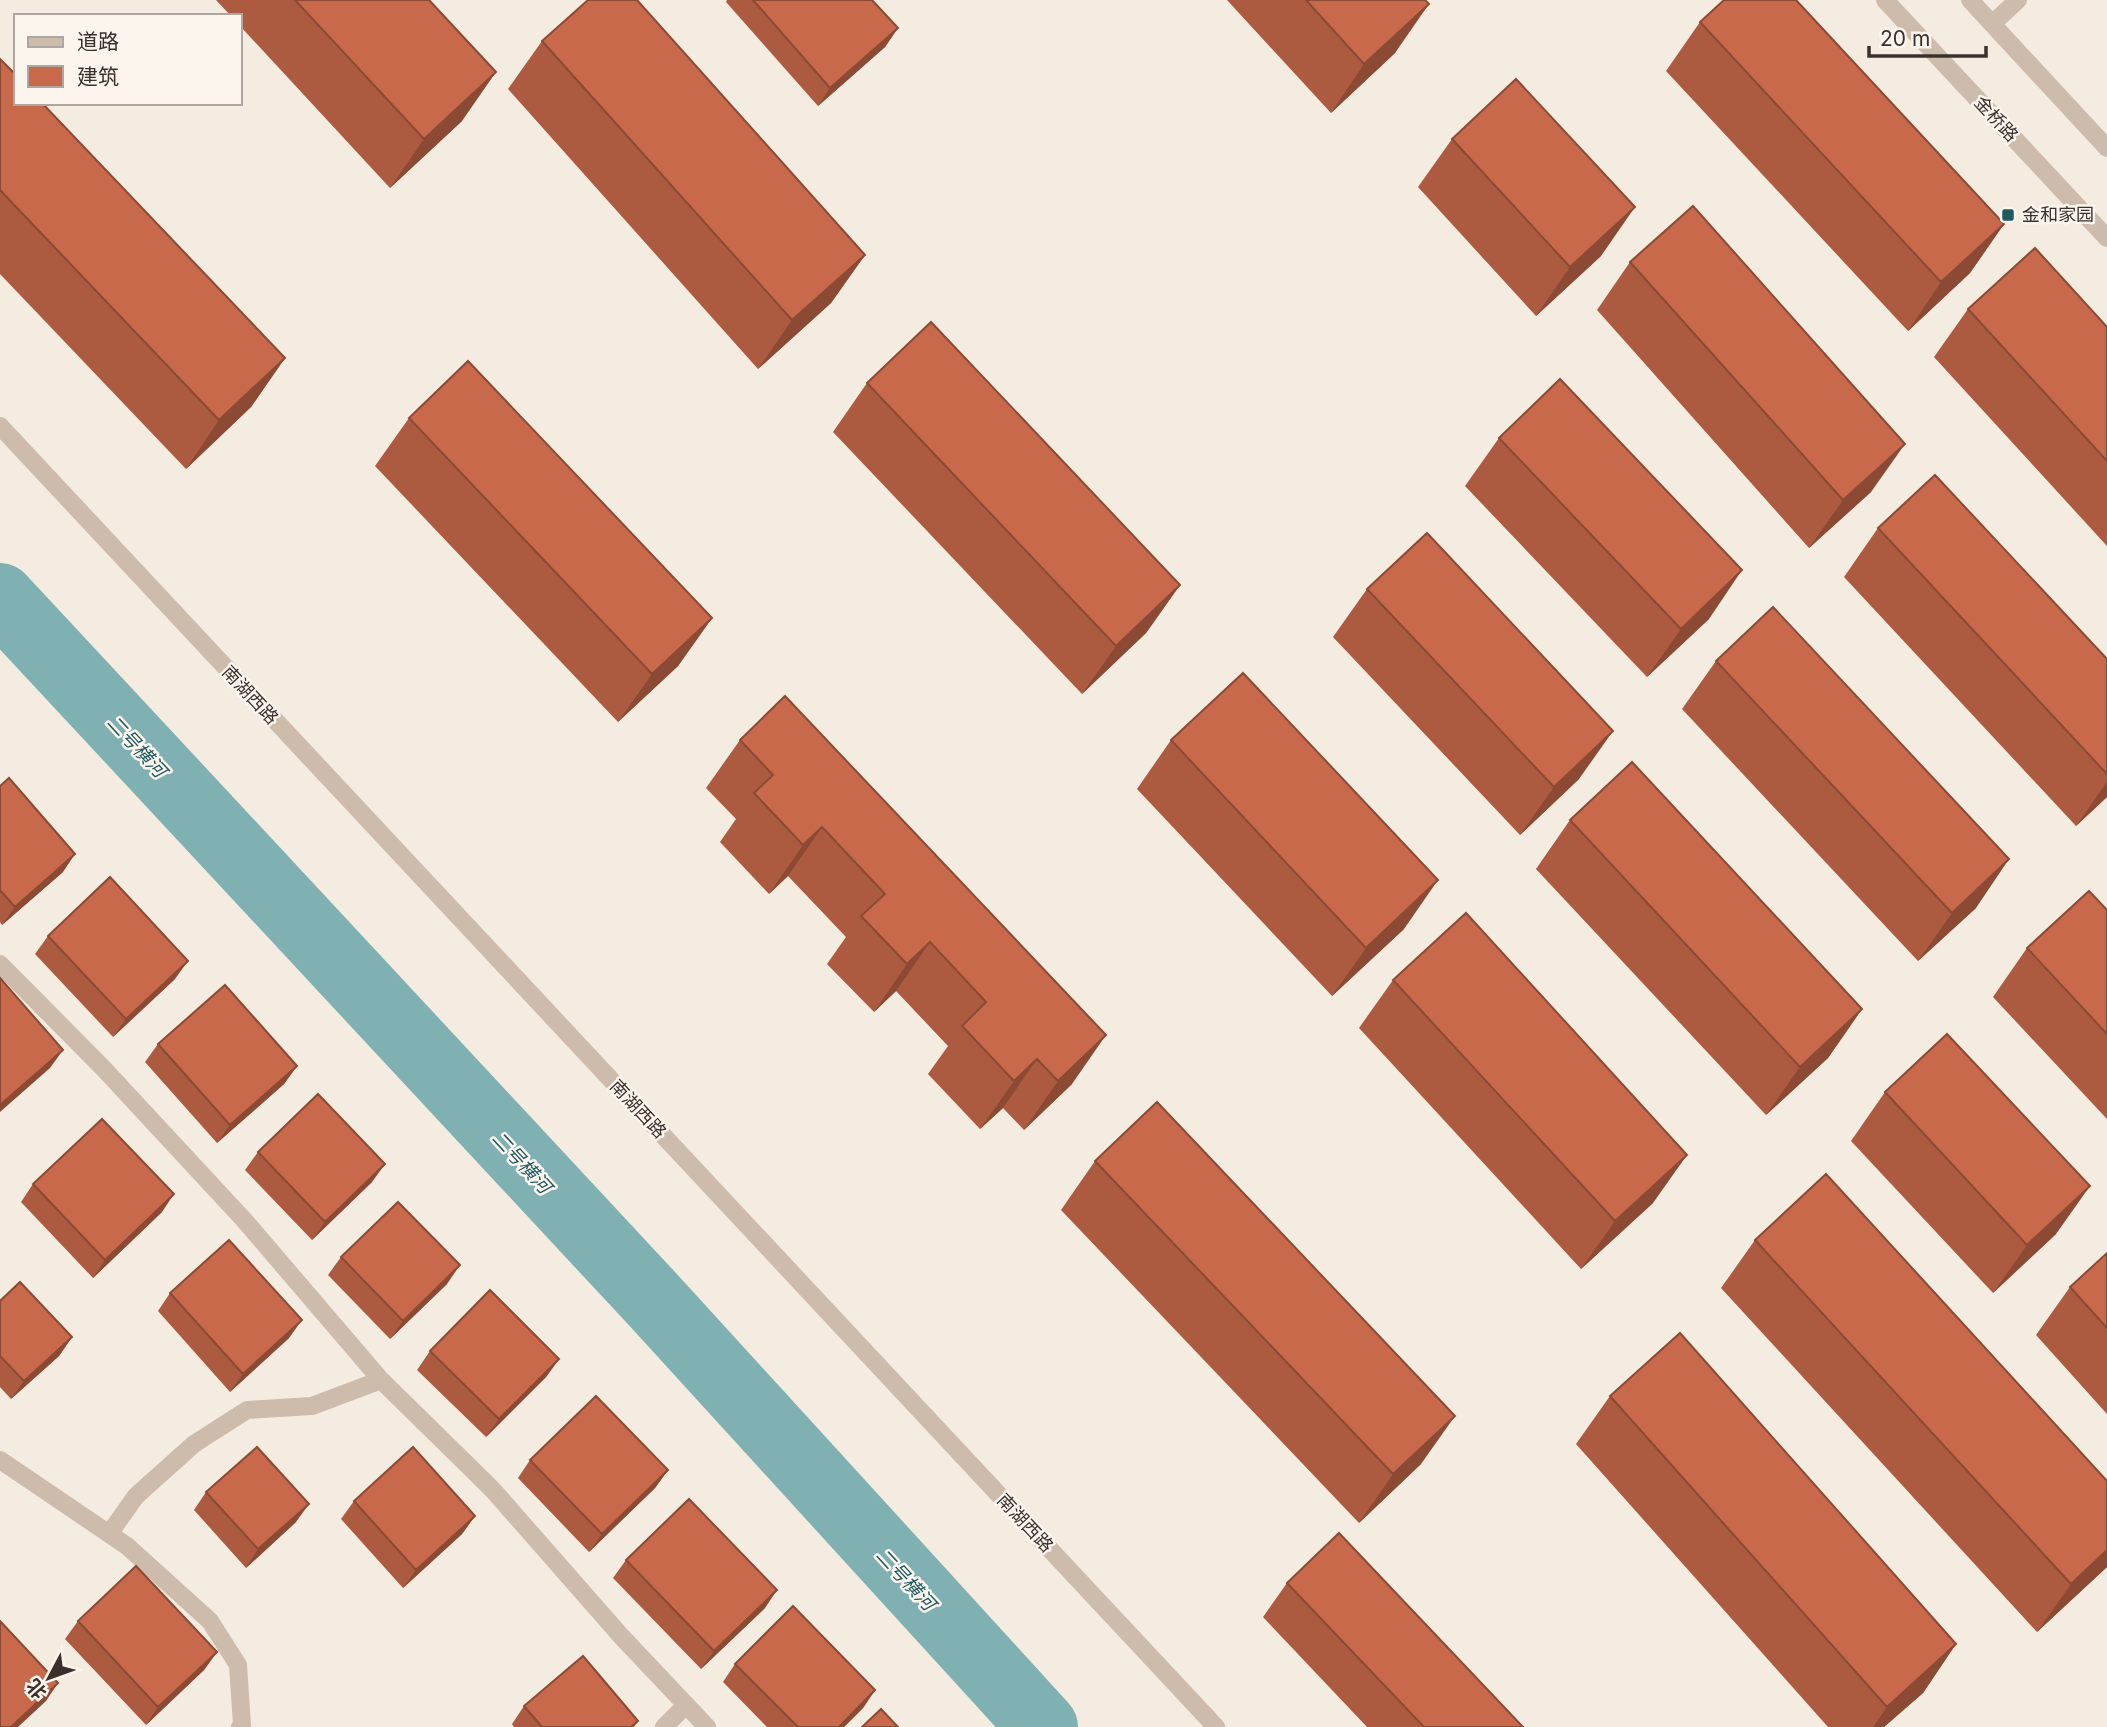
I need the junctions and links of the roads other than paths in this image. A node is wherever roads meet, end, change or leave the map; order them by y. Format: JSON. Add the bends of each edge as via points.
{"nodes":[{"id":1,"x":1885,"y":0,"type":"edge"},
{"id":2,"x":1970,"y":0,"type":"edge"},
{"id":3,"x":2018,"y":0,"type":"edge"},
{"id":4,"x":1992,"y":24,"type":"junction"},
{"id":5,"x":2107,"y":148,"type":"edge"},
{"id":6,"x":2107,"y":238,"type":"edge"},
{"id":7,"x":0,"y":426,"type":"edge"},
{"id":8,"x":0,"y":964,"type":"edge"},
{"id":9,"x":381,"y":1380,"type":"junction"},
{"id":10,"x":0,"y":1460,"type":"edge"},
{"id":11,"x":109,"y":1534,"type":"junction"},
{"id":12,"x":686,"y":1705,"type":"junction"},
{"id":13,"x":240,"y":1727,"type":"edge"},
{"id":14,"x":664,"y":1727,"type":"edge"},
{"id":15,"x":707,"y":1727,"type":"edge"},
{"id":16,"x":1216,"y":1727,"type":"edge"}],
"edges":[{"from":1,"to":6,"type":"street","name":"金桥路"},
{"from":2,"to":4,"type":"street"},
{"from":3,"to":4,"type":"street"},
{"from":4,"to":5,"type":"street"},
{"from":7,"to":16,"type":"street","name":"南湖西路"},
{"from":8,"to":9,"type":"street","via":[[245,1221]]},
{"from":9,"to":11,"type":"street","via":[[312,1406],[247,1410],[185,1453],[136,1496]]},
{"from":9,"to":12,"type":"street","via":[[492,1489]]},
{"from":10,"to":11,"type":"street"},
{"from":11,"to":13,"type":"street","via":[[210,1621],[238,1665]]},
{"from":12,"to":14,"type":"street"},
{"from":12,"to":15,"type":"street"}]}
